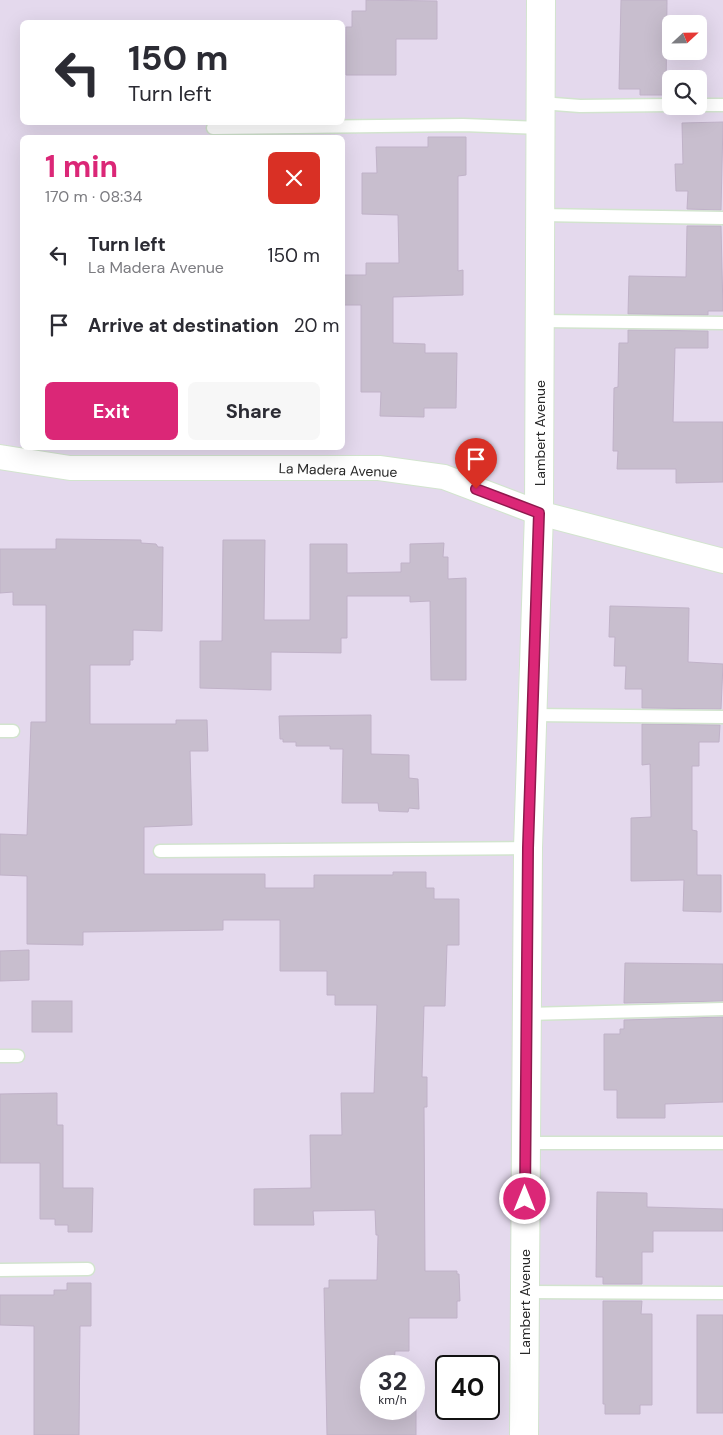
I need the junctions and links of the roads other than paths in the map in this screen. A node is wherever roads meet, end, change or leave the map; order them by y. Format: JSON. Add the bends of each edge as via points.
{"nodes":[{"id":1,"x":541,"y":0,"type":"edge"},
{"id":2,"x":662,"y":105,"type":"edge"},
{"id":3,"x":707,"y":105,"type":"edge"},
{"id":4,"x":723,"y":105,"type":"edge"},
{"id":5,"x":541,"y":116,"type":"junction"},
{"id":6,"x":214,"y":128,"type":"dead end"},
{"id":7,"x":540,"y":215,"type":"junction"},
{"id":8,"x":723,"y":218,"type":"edge"},
{"id":9,"x":540,"y":321,"type":"junction"},
{"id":10,"x":723,"y":323,"type":"edge"},
{"id":11,"x":0,"y":457,"type":"edge"},
{"id":12,"x":539,"y":513,"type":"junction"},
{"id":13,"x":723,"y":560,"type":"edge"},
{"id":14,"x":532,"y":715,"type":"junction"},
{"id":15,"x":723,"y":717,"type":"edge"},
{"id":16,"x":528,"y":848,"type":"junction"},
{"id":17,"x":160,"y":851,"type":"dead end"},
{"id":18,"x":723,"y":1009,"type":"edge"},
{"id":19,"x":526,"y":1014,"type":"junction"},
{"id":20,"x":0,"y":1056,"type":"edge"},
{"id":21,"x":18,"y":1056,"type":"dead end"},
{"id":22,"x":526,"y":1143,"type":"junction"},
{"id":23,"x":723,"y":1143,"type":"edge"},
{"id":24,"x":88,"y":1269,"type":"dead end"},
{"id":25,"x":0,"y":1270,"type":"edge"},
{"id":26,"x":525,"y":1292,"type":"junction"},
{"id":27,"x":723,"y":1293,"type":"edge"},
{"id":28,"x":524,"y":1435,"type":"edge"}],
"edges":[{"from":1,"to":5,"type":"street","name":"Lambert Avenue"},
{"from":2,"to":5,"type":"lane","via":[[580,106]]},
{"from":3,"to":4,"type":"lane"},
{"from":5,"to":6,"type":"lane","via":[[463,124]]},
{"from":5,"to":7,"type":"street","name":"Lambert Avenue"},
{"from":7,"to":8,"type":"lane"},
{"from":7,"to":9,"type":"street","name":"Lambert Avenue"},
{"from":9,"to":10,"type":"lane"},
{"from":9,"to":12,"type":"street","name":"Lambert Avenue"},
{"from":11,"to":12,"type":"street","name":"La Madera Avenue","via":[[70,468],[379,468],[444,477]]},
{"from":12,"to":13,"type":"street","name":"La Madera Avenue"},
{"from":12,"to":14,"type":"street","name":"Lambert Avenue"},
{"from":14,"to":15,"type":"lane"},
{"from":14,"to":16,"type":"street","name":"Lambert Avenue"},
{"from":16,"to":17,"type":"lane"},
{"from":16,"to":19,"type":"street","name":"Lambert Avenue"},
{"from":18,"to":19,"type":"lane"},
{"from":19,"to":22,"type":"street","name":"Lambert Avenue"},
{"from":20,"to":21,"type":"lane"},
{"from":22,"to":23,"type":"lane"},
{"from":22,"to":26,"type":"street","name":"Lambert Avenue"},
{"from":24,"to":25,"type":"lane"},
{"from":26,"to":27,"type":"lane"},
{"from":26,"to":28,"type":"street","name":"Lambert Avenue"}]}
